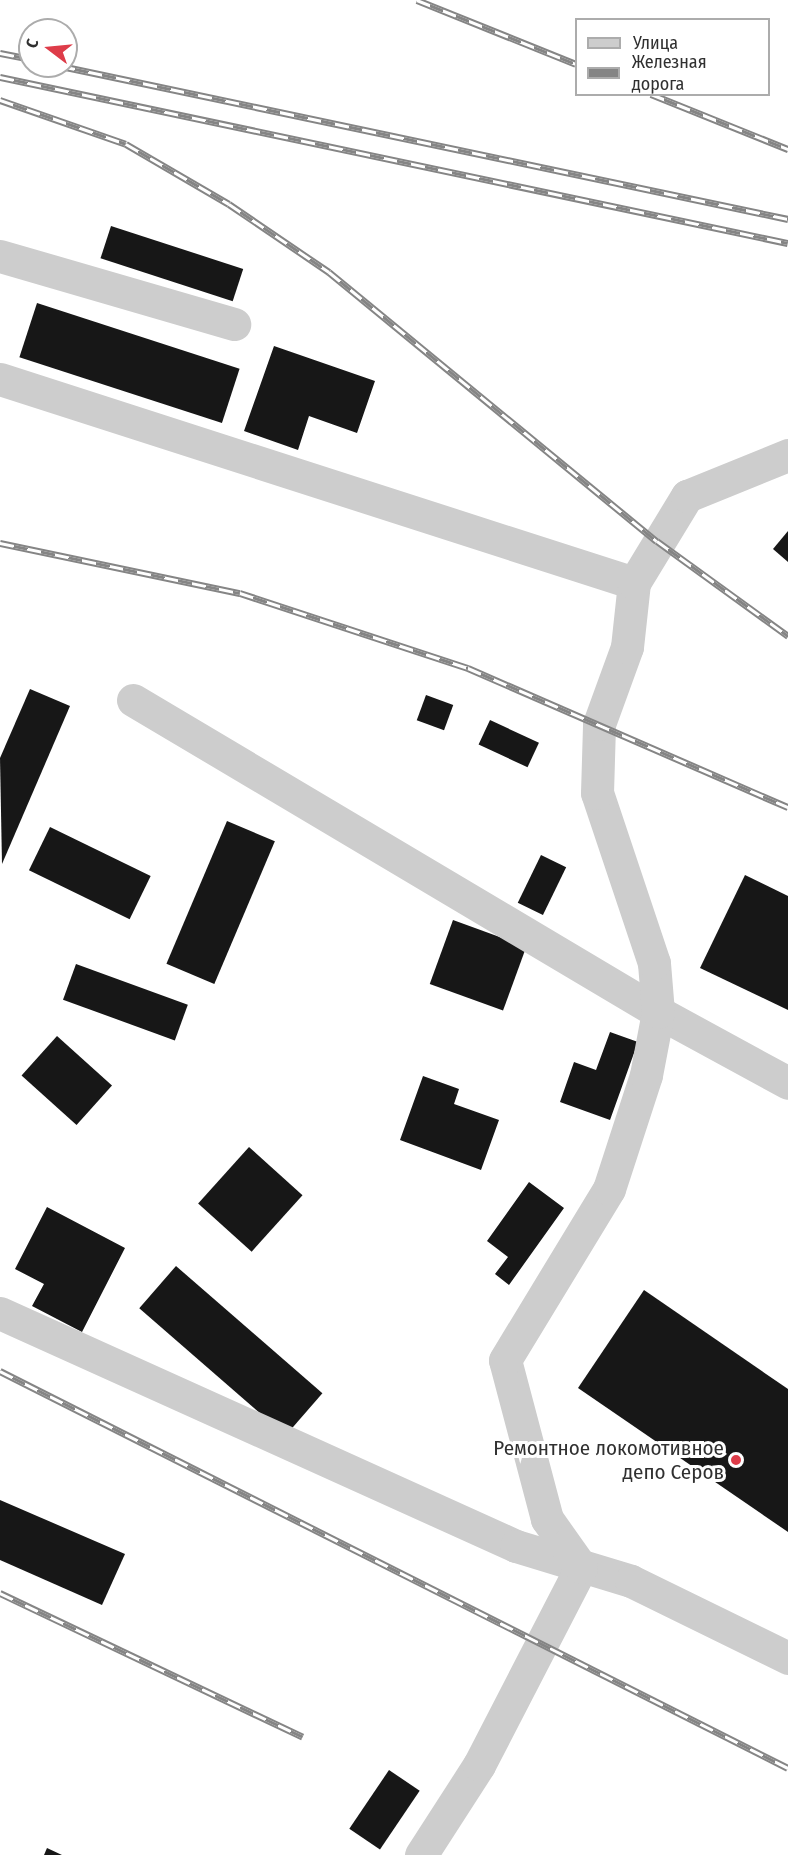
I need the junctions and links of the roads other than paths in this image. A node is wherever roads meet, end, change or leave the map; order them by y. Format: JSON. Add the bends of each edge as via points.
{"nodes":[{"id":1,"x":0,"y":256,"type":"edge"},
{"id":2,"x":234,"y":324,"type":"dead end"},
{"id":3,"x":0,"y":380,"type":"edge"},
{"id":4,"x":788,"y":455,"type":"edge"},
{"id":5,"x":634,"y":583,"type":"junction"},
{"id":6,"x":133,"y":700,"type":"dead end"},
{"id":7,"x":658,"y":1012,"type":"junction"},
{"id":8,"x":788,"y":1083,"type":"edge"},
{"id":9,"x":0,"y":1313,"type":"edge"},
{"id":10,"x":581,"y":1567,"type":"junction"},
{"id":11,"x":788,"y":1658,"type":"edge"},
{"id":12,"x":422,"y":1855,"type":"edge"}],
"edges":[{"from":1,"to":2,"type":"street"},
{"from":3,"to":5,"type":"street"},
{"from":4,"to":5,"type":"street","via":[[687,496]]},
{"from":5,"to":7,"type":"street","via":[[627,648],[599,724],[597,793],[654,963]]},
{"from":6,"to":7,"type":"street"},
{"from":7,"to":8,"type":"street"},
{"from":7,"to":10,"type":"street","via":[[646,1075],[609,1189],[506,1360],[547,1519]]},
{"from":9,"to":10,"type":"street","via":[[516,1546]]},
{"from":10,"to":11,"type":"street","via":[[631,1581]]},
{"from":10,"to":12,"type":"street","via":[[479,1765]]}]}
